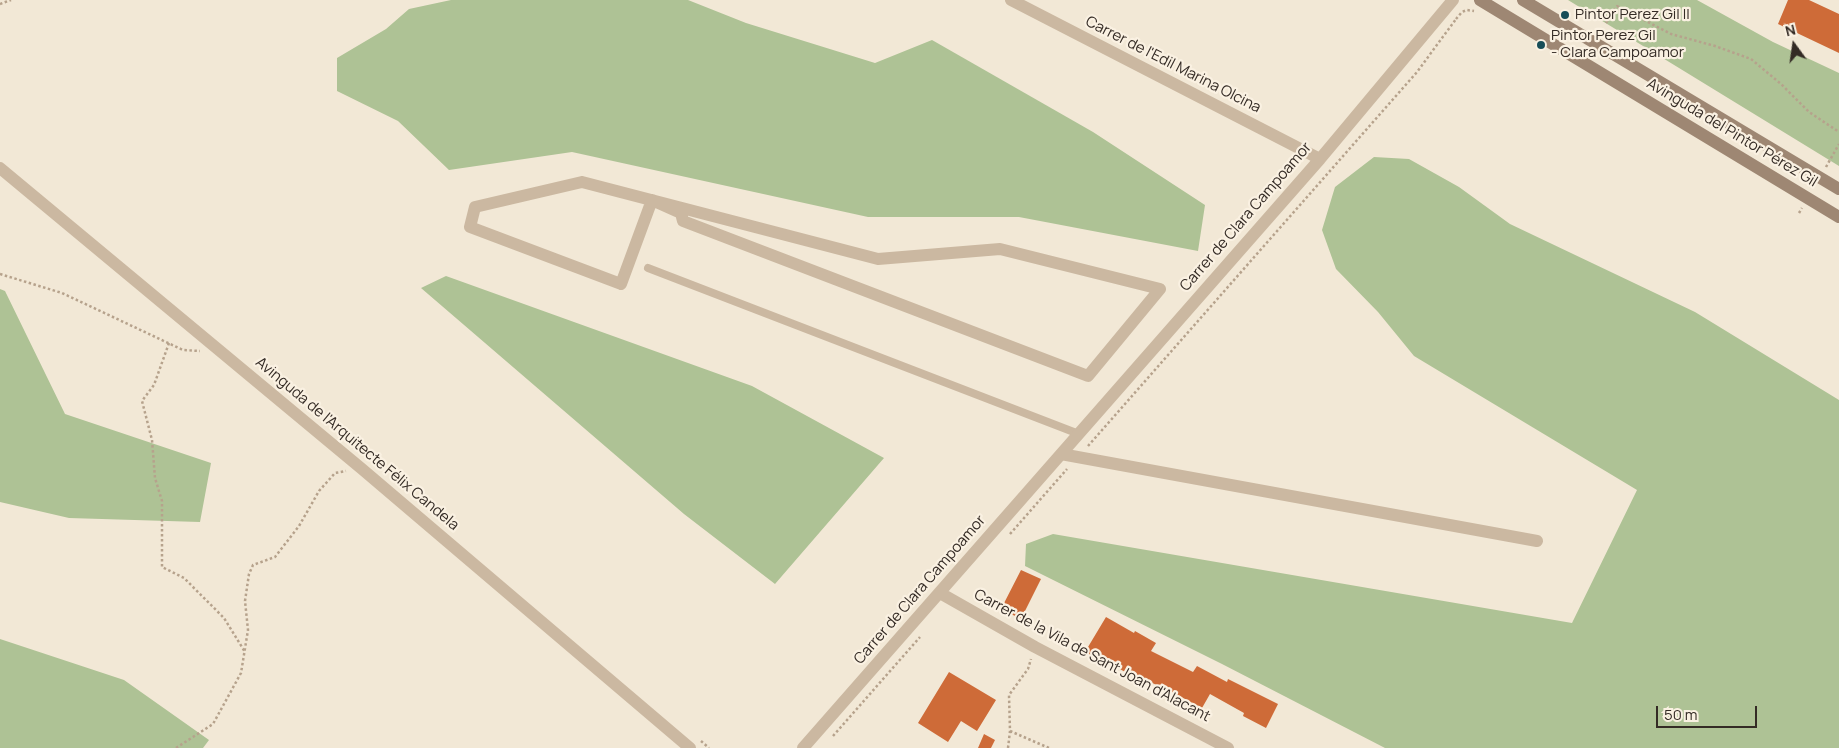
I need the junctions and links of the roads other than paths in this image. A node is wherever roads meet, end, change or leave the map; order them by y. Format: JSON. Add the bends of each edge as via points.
{"nodes":[{"id":1,"x":1011,"y":0,"type":"edge"},
{"id":2,"x":1453,"y":0,"type":"edge"},
{"id":3,"x":1480,"y":0,"type":"edge"},
{"id":4,"x":1523,"y":0,"type":"edge"},
{"id":5,"x":1320,"y":159,"type":"junction"},
{"id":6,"x":0,"y":168,"type":"edge"},
{"id":7,"x":1839,"y":189,"type":"edge"},
{"id":8,"x":652,"y":200,"type":"joint"},
{"id":9,"x":1839,"y":217,"type":"edge"},
{"id":10,"x":648,"y":268,"type":"dead end"},
{"id":11,"x":1079,"y":434,"type":"junction"},
{"id":12,"x":1061,"y":454,"type":"junction"},
{"id":13,"x":1536,"y":541,"type":"dead end"},
{"id":14,"x":940,"y":592,"type":"junction"},
{"id":15,"x":690,"y":748,"type":"edge"},
{"id":16,"x":803,"y":748,"type":"edge"},
{"id":17,"x":1228,"y":748,"type":"edge"}],
"edges":[{"from":1,"to":5,"type":"street","name":"Carrer de l'Edil Marina Olcina"},
{"from":2,"to":5,"type":"street","name":"Carrer de Clara Campoamor"},
{"from":3,"to":9,"type":"main road","name":"Avinguda del Pintor Pérez Gil"},
{"from":4,"to":7,"type":"main road","name":"Avinguda del Pintor Pérez Gil"},
{"from":5,"to":11,"type":"street","name":"Carrer de Clara Campoamor"},
{"from":6,"to":15,"type":"street","name":"Avinguda de l'Arquitecte Félix Candela","via":[[362,469]]},
{"from":8,"to":8,"type":"street","via":[[621,284],[470,227],[475,207],[582,182],[878,259],[1000,249],[1160,289],[1088,376],[682,221],[681,213]]},
{"from":10,"to":11,"type":"lane"},
{"from":11,"to":12,"type":"street","name":"Carrer de Clara Campoamor"},
{"from":12,"to":13,"type":"street"},
{"from":12,"to":14,"type":"street","name":"Carrer de Clara Campoamor"},
{"from":14,"to":16,"type":"street","name":"Carrer de Clara Campoamor"},
{"from":14,"to":17,"type":"street","name":"Carrer de la Vila de Sant Joan d'Alacant","via":[[1035,647]]}]}
